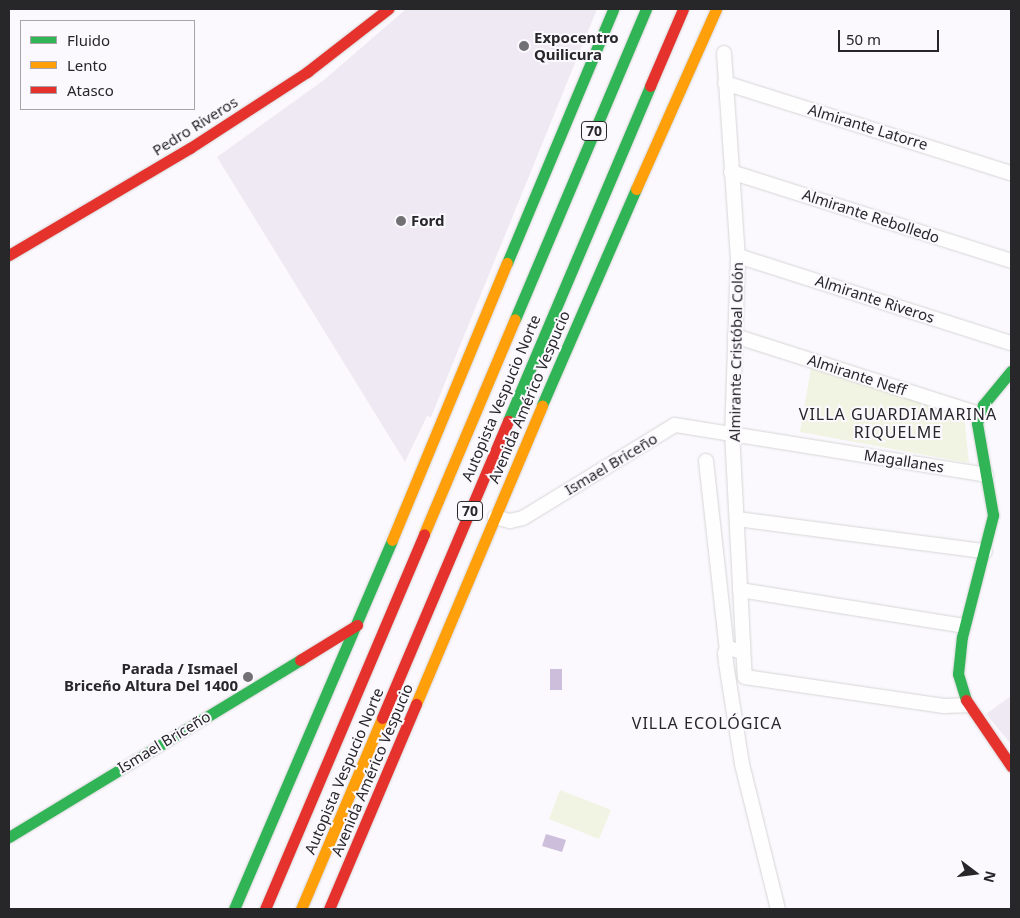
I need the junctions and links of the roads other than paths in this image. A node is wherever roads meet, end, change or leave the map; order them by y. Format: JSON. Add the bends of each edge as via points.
{"nodes":[{"id":1,"x":388,"y":9,"type":"edge"},
{"id":2,"x":613,"y":9,"type":"edge"},
{"id":3,"x":646,"y":9,"type":"edge"},
{"id":4,"x":683,"y":9,"type":"edge"},
{"id":5,"x":716,"y":9,"type":"edge"},
{"id":6,"x":724,"y":53,"type":"dead end"},
{"id":7,"x":725,"y":83,"type":"junction"},
{"id":8,"x":731,"y":172,"type":"junction"},
{"id":9,"x":1011,"y":173,"type":"edge"},
{"id":10,"x":9,"y":255,"type":"edge"},
{"id":11,"x":738,"y":256,"type":"junction"},
{"id":12,"x":1011,"y":261,"type":"edge"},
{"id":13,"x":735,"y":336,"type":"junction"},
{"id":14,"x":1011,"y":343,"type":"edge"},
{"id":15,"x":1011,"y":371,"type":"edge"},
{"id":16,"x":979,"y":414,"type":"junction"},
{"id":17,"x":732,"y":433,"type":"junction"},
{"id":18,"x":706,"y":461,"type":"dead end"},
{"id":19,"x":986,"y":475,"type":"junction"},
{"id":20,"x":494,"y":517,"type":"junction"},
{"id":21,"x":737,"y":519,"type":"junction"},
{"id":22,"x":985,"y":551,"type":"junction"},
{"id":23,"x":740,"y":590,"type":"junction"},
{"id":24,"x":357,"y":625,"type":"junction"},
{"id":25,"x":964,"y":626,"type":"junction"},
{"id":26,"x":318,"y":648,"type":"junction"},
{"id":27,"x":727,"y":650,"type":"junction"},
{"id":28,"x":742,"y":652,"type":"junction"},
{"id":29,"x":339,"y":668,"type":"junction"},
{"id":30,"x":967,"y":705,"type":"junction"},
{"id":31,"x":1011,"y":766,"type":"edge"},
{"id":32,"x":9,"y":836,"type":"edge"},
{"id":33,"x":234,"y":909,"type":"edge"},
{"id":34,"x":264,"y":909,"type":"edge"},
{"id":35,"x":301,"y":909,"type":"edge"},
{"id":36,"x":330,"y":909,"type":"edge"},
{"id":37,"x":778,"y":909,"type":"edge"}],
"edges":[{"from":1,"to":10,"type":"main road","name":"Pedro Riveros","via":[[300,77],[190,148]]},
{"from":2,"to":24,"type":"main road"},
{"from":3,"to":34,"type":"main road","name":"Autopista Vespucio Norte","number":"70"},
{"from":4,"to":35,"type":"main road","name":"Autopista Vespucio Norte","number":"70"},
{"from":5,"to":20,"type":"main road","name":"Avenida Américo Vespucio"},
{"from":6,"to":7,"type":"street","name":"Almirante Cristóbal Colón"},
{"from":7,"to":8,"type":"street","name":"Almirante Cristóbal Colón"},
{"from":7,"to":9,"type":"street","name":"Almirante Latorre"},
{"from":8,"to":11,"type":"street","name":"Almirante Cristóbal Colón"},
{"from":8,"to":12,"type":"street","name":"Almirante Rebolledo"},
{"from":11,"to":13,"type":"street","name":"Almirante Cristóbal Colón"},
{"from":11,"to":14,"type":"street","name":"Almirante Riveros"},
{"from":13,"to":16,"type":"street","name":"Almirante Neff"},
{"from":13,"to":17,"type":"street","name":"Almirante Cristóbal Colón"},
{"from":15,"to":16,"type":"main road"},
{"from":16,"to":19,"type":"main road","via":[[977,432]]},
{"from":17,"to":19,"type":"street","name":"Magallanes"},
{"from":17,"to":20,"type":"street","name":"Ismael Briceño","via":[[675,425],[523,518],[510,521]]},
{"from":17,"to":21,"type":"street","name":"Almirante Cristóbal Colón"},
{"from":18,"to":27,"type":"street"},
{"from":19,"to":22,"type":"main road","via":[[993,515]]},
{"from":20,"to":36,"type":"main road","name":"Avenida Américo Vespucio"},
{"from":21,"to":22,"type":"street"},
{"from":21,"to":23,"type":"street","name":"Almirante Cristóbal Colón"},
{"from":22,"to":25,"type":"main road"},
{"from":23,"to":25,"type":"street"},
{"from":23,"to":28,"type":"street","name":"Almirante Cristóbal Colón"},
{"from":24,"to":26,"type":"main road","name":"Ismael Briceño"},
{"from":24,"to":29,"type":"main road"},
{"from":25,"to":30,"type":"main road","via":[[958,674]]},
{"from":26,"to":29,"type":"main road","via":[[331,656]]},
{"from":26,"to":32,"type":"main road","name":"Ismael Briceño"},
{"from":27,"to":28,"type":"street","via":[[732,648]]},
{"from":27,"to":37,"type":"street","via":[[726,663],[739,750]]},
{"from":28,"to":30,"type":"street","name":"Almirante Cristóbal Colón","via":[[745,677],[944,706]]},
{"from":29,"to":33,"type":"main road"},
{"from":30,"to":31,"type":"main road"}]}
